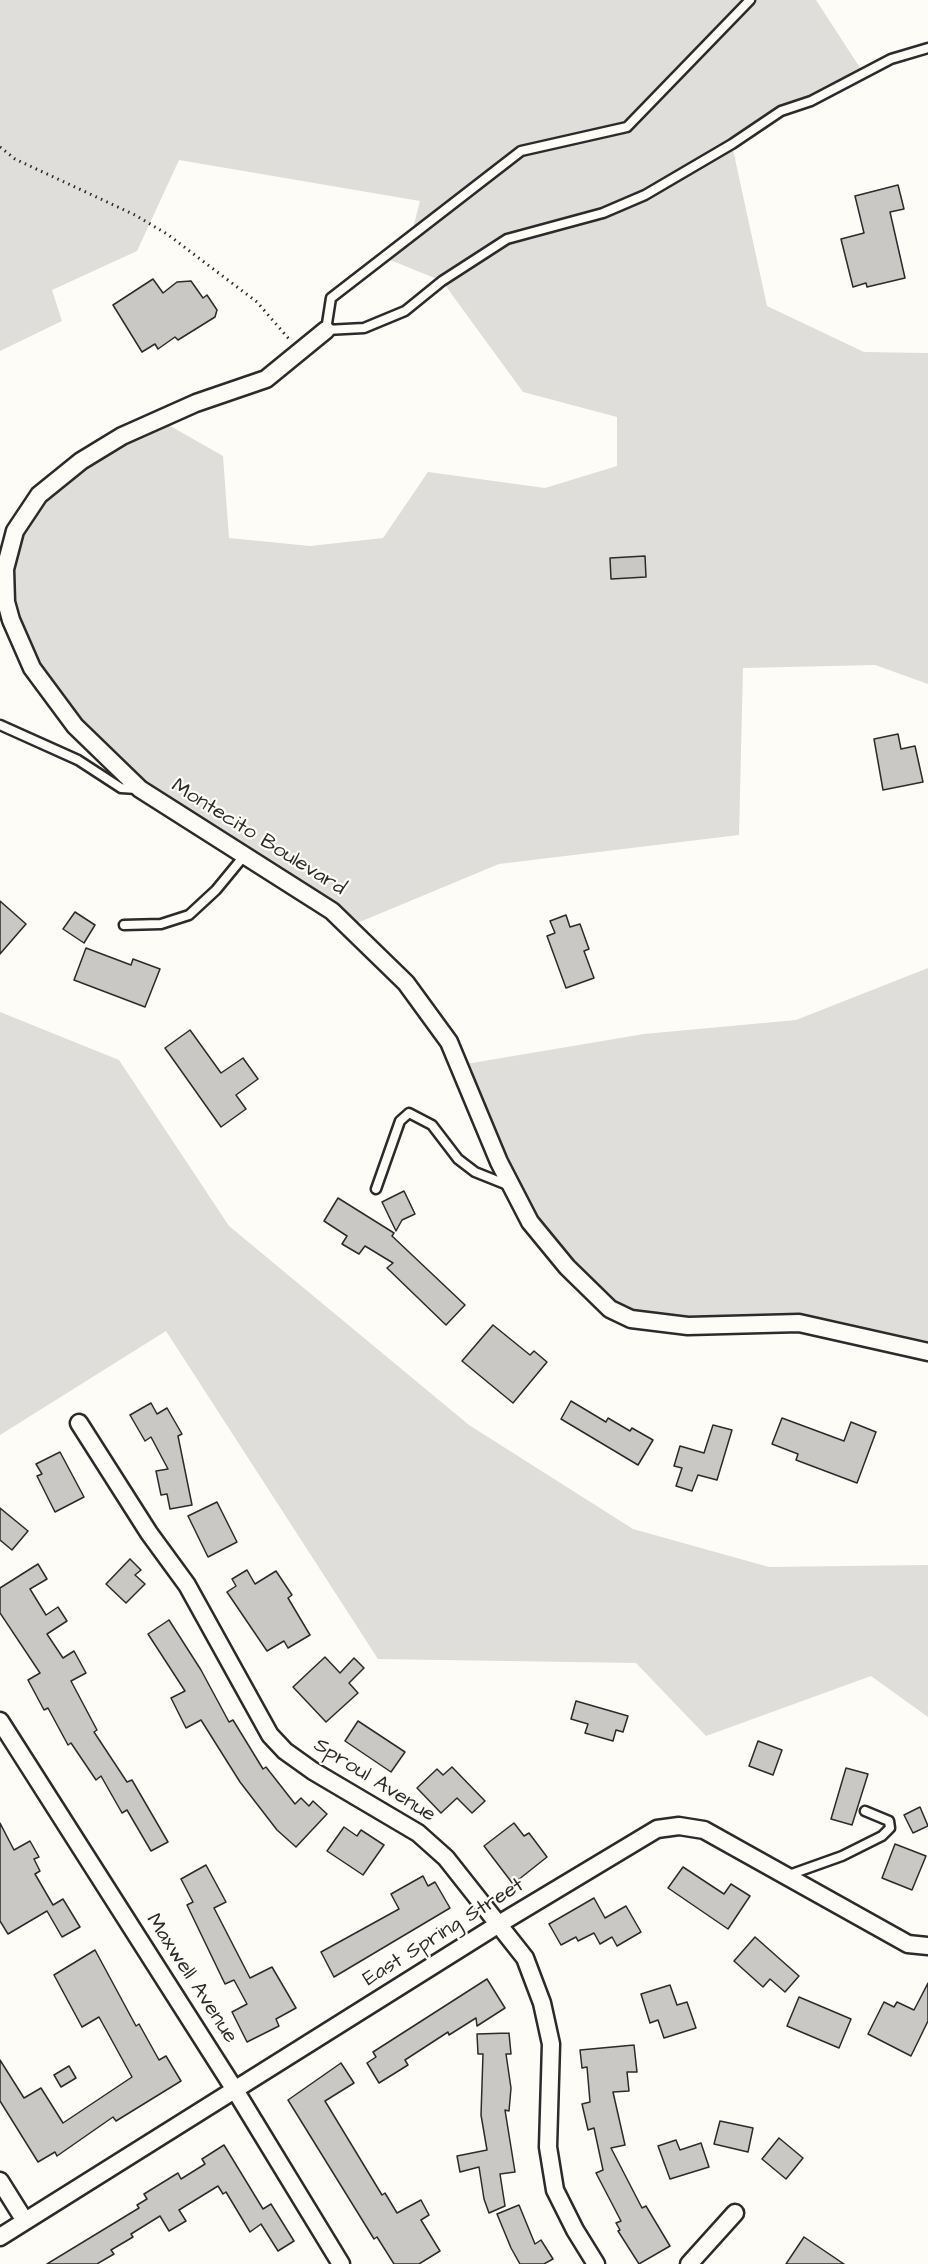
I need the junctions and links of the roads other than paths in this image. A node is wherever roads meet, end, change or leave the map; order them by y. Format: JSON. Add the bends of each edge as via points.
{"nodes":[{"id":1,"x":750,"y":0,"type":"edge"},
{"id":2,"x":928,"y":48,"type":"edge"},
{"id":3,"x":326,"y":330,"type":"junction"},
{"id":4,"x":0,"y":725,"type":"edge"},
{"id":5,"x":140,"y":789,"type":"junction"},
{"id":6,"x":244,"y":856,"type":"junction"},
{"id":7,"x":124,"y":925,"type":"dead end"},
{"id":8,"x":510,"y":1186,"type":"junction"},
{"id":9,"x":376,"y":1188,"type":"dead end"},
{"id":10,"x":928,"y":1352,"type":"edge"},
{"id":11,"x":79,"y":1423,"type":"dead end"},
{"id":12,"x":1,"y":1724,"type":"edge"},
{"id":13,"x":865,"y":1811,"type":"dead end"},
{"id":14,"x":786,"y":1876,"type":"junction"},
{"id":15,"x":499,"y":1924,"type":"junction"},
{"id":16,"x":928,"y":1946,"type":"edge"},
{"id":17,"x":235,"y":2090,"type":"junction"},
{"id":18,"x":0,"y":2181,"type":"edge"},
{"id":19,"x":735,"y":2213,"type":"dead end"},
{"id":20,"x":25,"y":2222,"type":"junction"},
{"id":21,"x":0,"y":2237,"type":"edge"},
{"id":22,"x":341,"y":2264,"type":"edge"},
{"id":23,"x":596,"y":2264,"type":"edge"},
{"id":24,"x":689,"y":2264,"type":"edge"}],
"edges":[{"from":1,"to":3,"type":"lane","via":[[627,127],[521,152],[332,298]]},
{"from":2,"to":3,"type":"lane","via":[[891,59],[811,101],[781,111],[645,195],[603,213],[507,239],[442,280],[405,311],[364,328]]},
{"from":3,"to":5,"type":"street","name":"Montecito Boulevard","via":[[266,379],[158,419],[81,461],[34,502],[15,531],[5,568],[6,602],[32,668],[75,726]]},
{"from":4,"to":5,"type":"lane","via":[[78,760],[121,788]]},
{"from":5,"to":6,"type":"street","name":"Montecito Boulevard"},
{"from":6,"to":7,"type":"lane","via":[[189,915],[161,924]]},
{"from":6,"to":8,"type":"street","name":"Montecito Boulevard","via":[[332,911],[406,983],[434,1017],[449,1042]]},
{"from":8,"to":9,"type":"lane","via":[[475,1172],[458,1159],[432,1125],[409,1113],[400,1121]]},
{"from":8,"to":10,"type":"street","name":"Montecito Boulevard","via":[[530,1222],[567,1267],[610,1309],[631,1319],[688,1326],[799,1323]]},
{"from":11,"to":15,"type":"street","name":"Sproul Avenue","via":[[187,1585],[270,1735],[314,1771],[418,1833],[446,1858]]},
{"from":12,"to":17,"type":"street","name":"Maxwell Avenue"},
{"from":13,"to":14,"type":"lane","via":[[889,1821],[890,1828],[842,1856]]},
{"from":14,"to":15,"type":"street","name":"East Spring Street","via":[[704,1830],[679,1826],[657,1829]]},
{"from":14,"to":16,"type":"street","name":"East Spring Street","via":[[908,1944]]},
{"from":15,"to":17,"type":"street","name":"East Spring Street"},
{"from":15,"to":23,"type":"street","name":"Sproul Avenue","via":[[525,1958],[542,2003],[551,2044],[548,2147],[555,2190]]},
{"from":17,"to":20,"type":"street","name":"East Spring Street"},
{"from":17,"to":22,"type":"street","name":"Maxwell Avenue"},
{"from":18,"to":20,"type":"street"},
{"from":19,"to":24,"type":"street"},
{"from":20,"to":21,"type":"street","name":"East Spring Street"}]}
